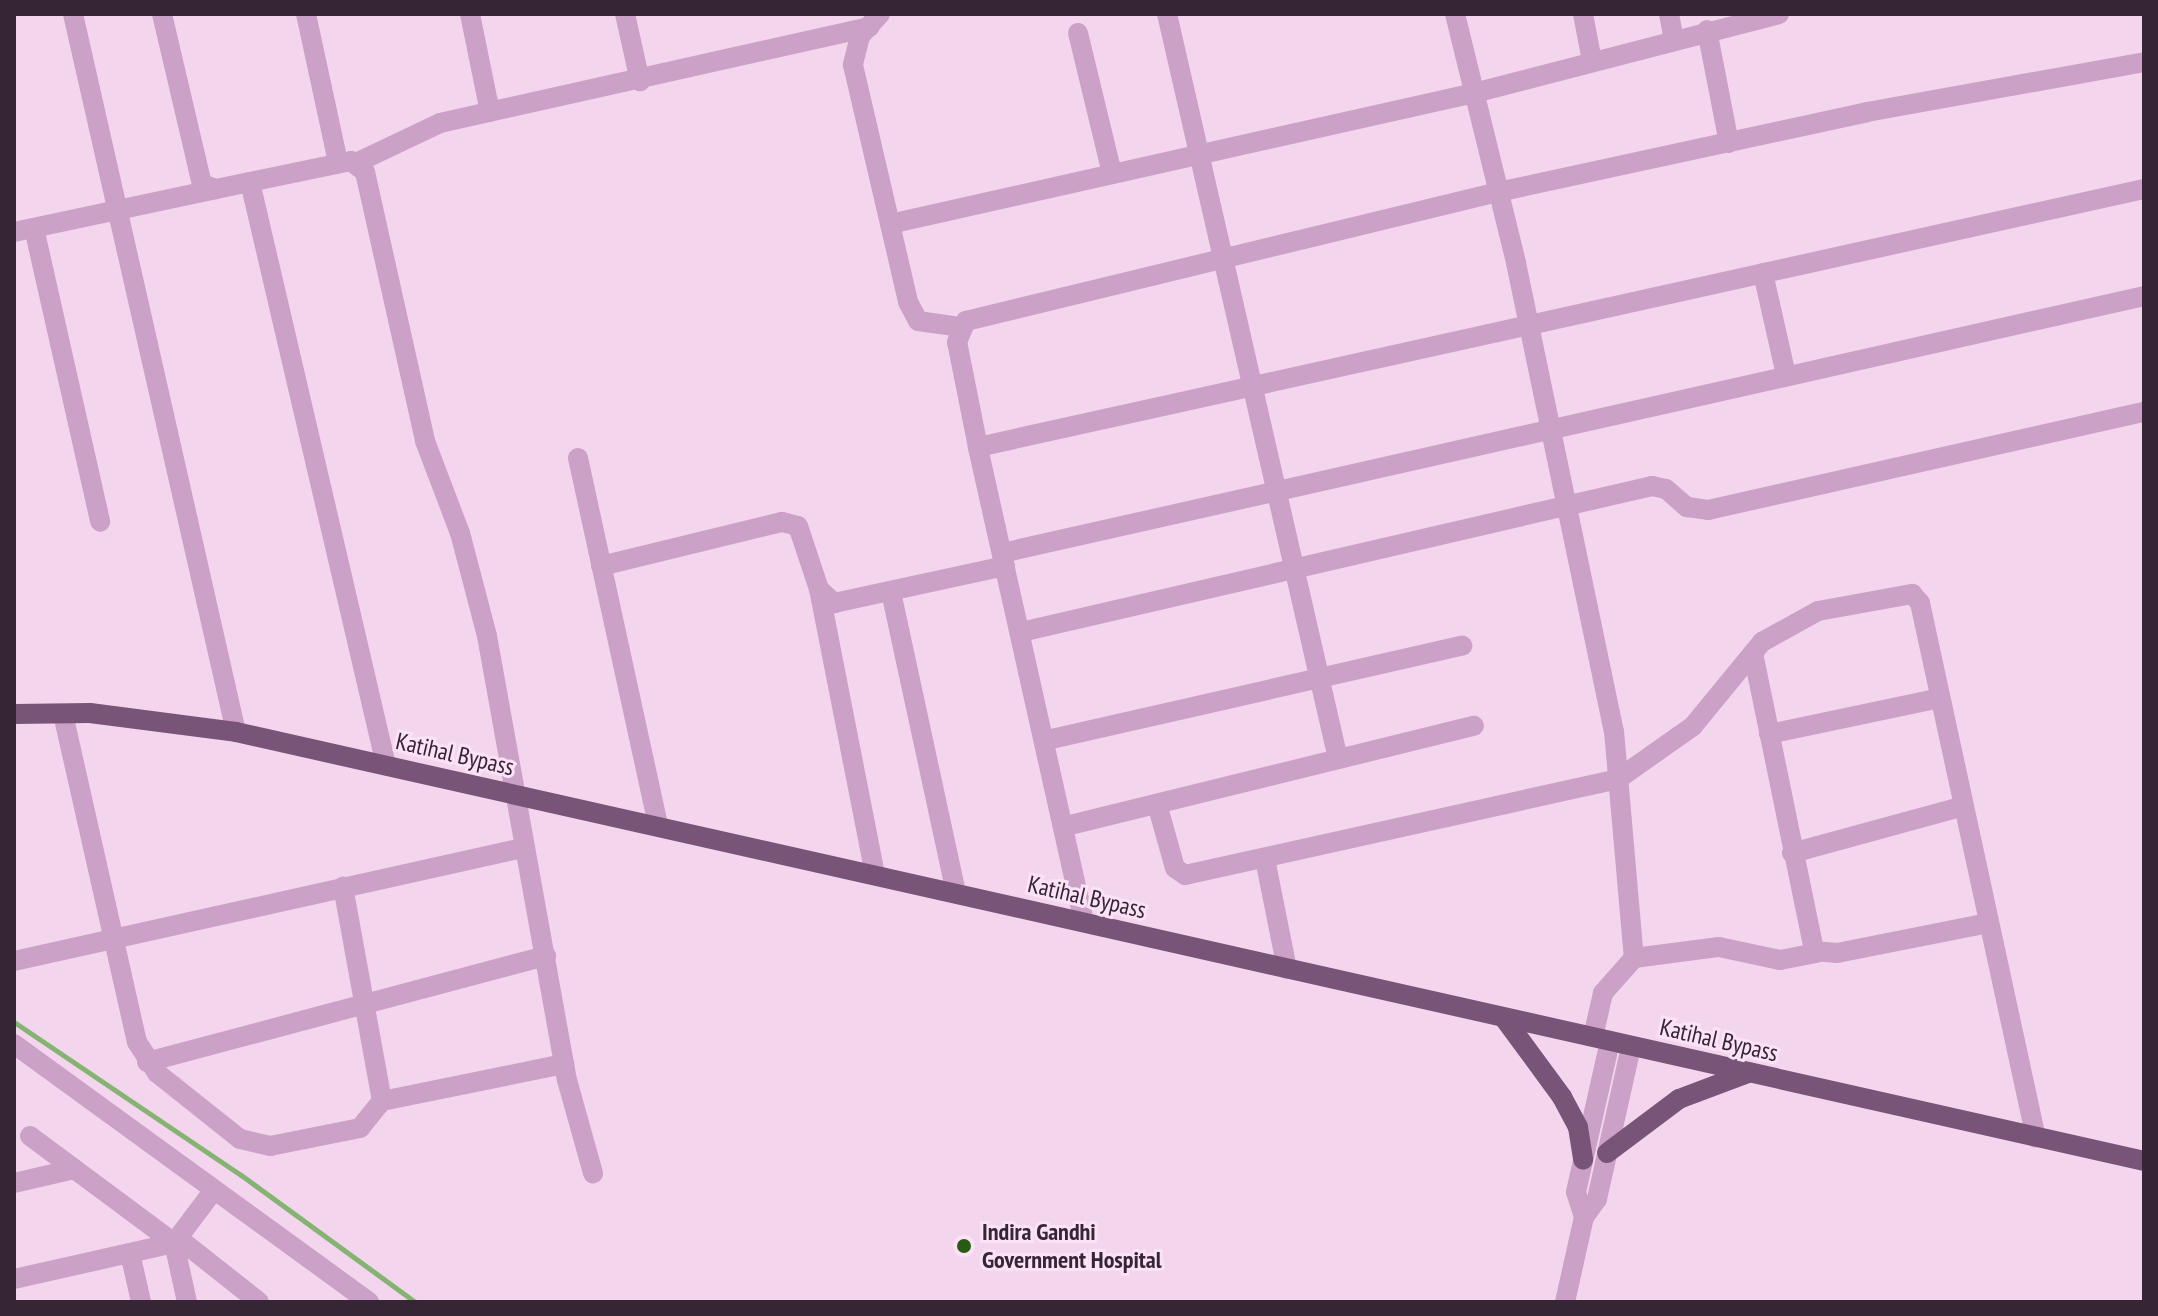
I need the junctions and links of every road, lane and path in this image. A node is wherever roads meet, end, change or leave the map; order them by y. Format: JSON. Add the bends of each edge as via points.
{"nodes":[{"id":1,"x":73,"y":14,"type":"edge"},
{"id":2,"x":162,"y":14,"type":"edge"},
{"id":3,"x":306,"y":14,"type":"edge"},
{"id":4,"x":470,"y":14,"type":"edge"},
{"id":5,"x":625,"y":14,"type":"edge"},
{"id":6,"x":1167,"y":14,"type":"edge"},
{"id":7,"x":1455,"y":14,"type":"edge"},
{"id":8,"x":1583,"y":14,"type":"edge"},
{"id":9,"x":1669,"y":14,"type":"edge"},
{"id":10,"x":1779,"y":14,"type":"edge"},
{"id":11,"x":1750,"y":17,"type":"edge"},
{"id":12,"x":874,"y":21,"type":"edge"},
{"id":13,"x":1707,"y":30,"type":"junction"},
{"id":14,"x":1078,"y":33,"type":"dead end"},
{"id":15,"x":1674,"y":39,"type":"junction"},
{"id":16,"x":1592,"y":61,"type":"junction"},
{"id":17,"x":2144,"y":62,"type":"edge"},
{"id":18,"x":640,"y":81,"type":"junction"},
{"id":19,"x":1474,"y":93,"type":"junction"},
{"id":20,"x":490,"y":112,"type":"junction"},
{"id":21,"x":1729,"y":143,"type":"junction"},
{"id":22,"x":1199,"y":155,"type":"junction"},
{"id":23,"x":348,"y":162,"type":"junction"},
{"id":24,"x":1112,"y":174,"type":"junction"},
{"id":25,"x":250,"y":182,"type":"junction"},
{"id":26,"x":216,"y":189,"type":"junction"},
{"id":27,"x":2144,"y":189,"type":"edge"},
{"id":28,"x":1498,"y":192,"type":"junction"},
{"id":29,"x":116,"y":210,"type":"junction"},
{"id":30,"x":890,"y":224,"type":"junction"},
{"id":31,"x":24,"y":230,"type":"edge"},
{"id":32,"x":1223,"y":258,"type":"junction"},
{"id":33,"x":1763,"y":273,"type":"junction"},
{"id":34,"x":2144,"y":296,"type":"edge"},
{"id":35,"x":1529,"y":324,"type":"junction"},
{"id":36,"x":960,"y":327,"type":"junction"},
{"id":37,"x":1786,"y":375,"type":"junction"},
{"id":38,"x":1253,"y":388,"type":"junction"},
{"id":39,"x":2144,"y":412,"type":"edge"},
{"id":40,"x":1552,"y":427,"type":"junction"},
{"id":41,"x":978,"y":447,"type":"junction"},
{"id":42,"x":578,"y":458,"type":"dead end"},
{"id":43,"x":1278,"y":491,"type":"junction"},
{"id":44,"x":1570,"y":507,"type":"junction"},
{"id":45,"x":100,"y":522,"type":"dead end"},
{"id":46,"x":1004,"y":559,"type":"junction"},
{"id":47,"x":601,"y":566,"type":"junction"},
{"id":48,"x":1296,"y":567,"type":"junction"},
{"id":49,"x":819,"y":589,"type":"junction"},
{"id":50,"x":891,"y":592,"type":"junction"},
{"id":51,"x":1021,"y":632,"type":"junction"},
{"id":52,"x":1462,"y":646,"type":"dead end"},
{"id":53,"x":1753,"y":653,"type":"junction"},
{"id":54,"x":1321,"y":678,"type":"junction"},
{"id":55,"x":1940,"y":698,"type":"junction"},
{"id":56,"x":14,"y":714,"type":"edge"},
{"id":57,"x":63,"y":714,"type":"junction"},
{"id":58,"x":1474,"y":726,"type":"dead end"},
{"id":59,"x":236,"y":732,"type":"junction"},
{"id":60,"x":1769,"y":734,"type":"junction"},
{"id":61,"x":1047,"y":740,"type":"junction"},
{"id":62,"x":1338,"y":759,"type":"junction"},
{"id":63,"x":386,"y":765,"type":"junction"},
{"id":64,"x":1618,"y":779,"type":"junction"},
{"id":65,"x":516,"y":795,"type":"junction"},
{"id":66,"x":1157,"y":804,"type":"junction"},
{"id":67,"x":1964,"y":806,"type":"junction"},
{"id":68,"x":658,"y":826,"type":"junction"},
{"id":69,"x":1066,"y":826,"type":"junction"},
{"id":70,"x":523,"y":848,"type":"junction"},
{"id":71,"x":1792,"y":853,"type":"junction"},
{"id":72,"x":1265,"y":859,"type":"junction"},
{"id":73,"x":875,"y":875,"type":"junction"},
{"id":74,"x":343,"y":887,"type":"junction"},
{"id":75,"x":956,"y":893,"type":"junction"},
{"id":76,"x":1084,"y":922,"type":"junction"},
{"id":77,"x":1989,"y":923,"type":"junction"},
{"id":78,"x":113,"y":937,"type":"junction"},
{"id":79,"x":1817,"y":953,"type":"junction"},
{"id":80,"x":546,"y":956,"type":"junction"},
{"id":81,"x":1634,"y":958,"type":"junction"},
{"id":82,"x":14,"y":961,"type":"edge"},
{"id":83,"x":1287,"y":969,"type":"junction"},
{"id":84,"x":366,"y":1001,"type":"junction"},
{"id":85,"x":1504,"y":1018,"type":"junction"},
{"id":86,"x":1601,"y":1039,"type":"junction"},
{"id":87,"x":14,"y":1044,"type":"edge"},
{"id":88,"x":1631,"y":1047,"type":"junction"},
{"id":89,"x":147,"y":1062,"type":"junction"},
{"id":90,"x":564,"y":1064,"type":"junction"},
{"id":91,"x":1748,"y":1073,"type":"junction"},
{"id":92,"x":382,"y":1101,"type":"junction"},
{"id":93,"x":30,"y":1136,"type":"dead end"},
{"id":94,"x":2036,"y":1138,"type":"junction"},
{"id":95,"x":1607,"y":1153,"type":"junction"},
{"id":96,"x":1583,"y":1160,"type":"junction"},
{"id":97,"x":2144,"y":1161,"type":"edge"},
{"id":98,"x":74,"y":1169,"type":"junction"},
{"id":99,"x":593,"y":1173,"type":"dead end"},
{"id":100,"x":14,"y":1183,"type":"edge"},
{"id":101,"x":214,"y":1190,"type":"junction"},
{"id":102,"x":1584,"y":1217,"type":"junction"},
{"id":103,"x":176,"y":1240,"type":"junction"},
{"id":104,"x":130,"y":1253,"type":"junction"},
{"id":105,"x":14,"y":1279,"type":"edge"},
{"id":106,"x":141,"y":1302,"type":"edge"},
{"id":107,"x":187,"y":1302,"type":"edge"},
{"id":108,"x":259,"y":1302,"type":"edge"},
{"id":109,"x":369,"y":1302,"type":"edge"},
{"id":110,"x":1565,"y":1302,"type":"edge"}],
"edges":[{"from":1,"to":29,"type":"street"},
{"from":2,"to":26,"type":"street","via":[[197,177]]},
{"from":3,"to":23,"type":"street"},
{"from":4,"to":20,"type":"street"},
{"from":5,"to":18,"type":"street"},
{"from":6,"to":22,"type":"street"},
{"from":7,"to":19,"type":"street"},
{"from":8,"to":16,"type":"street"},
{"from":9,"to":15,"type":"street"},
{"from":10,"to":11,"type":"street"},
{"from":11,"to":13,"type":"street"},
{"from":12,"to":18,"type":"street"},
{"from":12,"to":30,"type":"street","via":[[855,47],[853,65]]},
{"from":13,"to":15,"type":"street"},
{"from":13,"to":21,"type":"street"},
{"from":14,"to":24,"type":"street"},
{"from":15,"to":16,"type":"street"},
{"from":16,"to":19,"type":"street"},
{"from":17,"to":21,"type":"street"},
{"from":18,"to":20,"type":"street"},
{"from":19,"to":22,"type":"street"},
{"from":19,"to":28,"type":"street"},
{"from":20,"to":23,"type":"street","via":[[421,130]]},
{"from":21,"to":28,"type":"street"},
{"from":22,"to":24,"type":"street"},
{"from":22,"to":32,"type":"street"},
{"from":23,"to":25,"type":"street"},
{"from":23,"to":65,"type":"street","via":[[375,205],[425,441],[475,588]]},
{"from":24,"to":30,"type":"street"},
{"from":25,"to":26,"type":"street"},
{"from":25,"to":63,"type":"street"},
{"from":26,"to":29,"type":"street"},
{"from":27,"to":33,"type":"street"},
{"from":28,"to":32,"type":"street"},
{"from":28,"to":35,"type":"street"},
{"from":29,"to":31,"type":"street"},
{"from":29,"to":59,"type":"street"},
{"from":30,"to":36,"type":"street","via":[[913,314],[925,324]]},
{"from":31,"to":45,"type":"street"},
{"from":32,"to":36,"type":"street","via":[[972,318]]},
{"from":32,"to":38,"type":"street"},
{"from":33,"to":35,"type":"street"},
{"from":33,"to":37,"type":"street"},
{"from":34,"to":37,"type":"street"},
{"from":35,"to":38,"type":"street"},
{"from":35,"to":40,"type":"street"},
{"from":36,"to":41,"type":"street","via":[[957,342]]},
{"from":37,"to":40,"type":"street"},
{"from":38,"to":41,"type":"street"},
{"from":38,"to":43,"type":"street"},
{"from":39,"to":44,"type":"street","via":[[1708,510],[1687,507],[1660,486]]},
{"from":40,"to":43,"type":"street"},
{"from":40,"to":44,"type":"street"},
{"from":41,"to":46,"type":"street"},
{"from":42,"to":47,"type":"street"},
{"from":43,"to":46,"type":"street"},
{"from":43,"to":48,"type":"street"},
{"from":44,"to":48,"type":"street"},
{"from":44,"to":64,"type":"street","via":[[1614,731]]},
{"from":46,"to":50,"type":"street"},
{"from":46,"to":51,"type":"street"},
{"from":47,"to":49,"type":"street","via":[[789,522],[800,531]]},
{"from":47,"to":68,"type":"street"},
{"from":48,"to":51,"type":"street"},
{"from":48,"to":54,"type":"street"},
{"from":49,"to":50,"type":"street","via":[[834,603]]},
{"from":49,"to":73,"type":"street"},
{"from":50,"to":75,"type":"street"},
{"from":51,"to":61,"type":"street"},
{"from":52,"to":54,"type":"street"},
{"from":53,"to":55,"type":"street","via":[[1762,642],[1818,611],[1906,592],[1920,603]]},
{"from":53,"to":60,"type":"street"},
{"from":53,"to":64,"type":"street","via":[[1693,726]]},
{"from":54,"to":61,"type":"street"},
{"from":54,"to":62,"type":"street"},
{"from":55,"to":60,"type":"street"},
{"from":55,"to":67,"type":"street"},
{"from":56,"to":57,"type":"main road","name":"Katihal Bypass"},
{"from":57,"to":59,"type":"main road","name":"Katihal Bypass"},
{"from":57,"to":78,"type":"street"},
{"from":58,"to":62,"type":"street"},
{"from":59,"to":63,"type":"main road","name":"Katihal Bypass"},
{"from":60,"to":71,"type":"street"},
{"from":61,"to":69,"type":"street"},
{"from":62,"to":66,"type":"street"},
{"from":63,"to":65,"type":"main road","name":"Katihal Bypass"},
{"from":64,"to":72,"type":"street"},
{"from":64,"to":81,"type":"street"},
{"from":65,"to":68,"type":"main road","name":"Katihal Bypass"},
{"from":65,"to":70,"type":"street"},
{"from":66,"to":69,"type":"street"},
{"from":66,"to":72,"type":"street","via":[[1179,874]]},
{"from":67,"to":71,"type":"street"},
{"from":67,"to":77,"type":"street"},
{"from":68,"to":73,"type":"main road","name":"Katihal Bypass"},
{"from":69,"to":76,"type":"street"},
{"from":70,"to":74,"type":"street"},
{"from":70,"to":80,"type":"street"},
{"from":71,"to":79,"type":"street"},
{"from":72,"to":83,"type":"street"},
{"from":73,"to":75,"type":"main road","name":"Katihal Bypass"},
{"from":74,"to":78,"type":"street"},
{"from":74,"to":84,"type":"street"},
{"from":75,"to":76,"type":"main road","name":"Katihal Bypass"},
{"from":76,"to":83,"type":"main road","name":"Katihal Bypass"},
{"from":77,"to":79,"type":"street"},
{"from":77,"to":94,"type":"street"},
{"from":78,"to":82,"type":"street"},
{"from":78,"to":89,"type":"street","via":[[137,1042]]},
{"from":79,"to":81,"type":"street","via":[[1780,960],[1719,947]]},
{"from":80,"to":84,"type":"street"},
{"from":80,"to":90,"type":"street"},
{"from":81,"to":86,"type":"street","via":[[1603,993]]},
{"from":83,"to":85,"type":"main road","name":"Katihal Bypass"},
{"from":84,"to":89,"type":"street"},
{"from":84,"to":92,"type":"street"},
{"from":85,"to":86,"type":"main road","name":"Katihal Bypass"},
{"from":85,"to":96,"type":"main road","via":[[1562,1097],[1578,1127]]},
{"from":86,"to":88,"type":"main road","name":"Katihal Bypass"},
{"from":86,"to":96,"type":"street"},
{"from":87,"to":101,"type":"street"},
{"from":88,"to":91,"type":"main road","name":"Katihal Bypass"},
{"from":88,"to":95,"type":"street"},
{"from":89,"to":92,"type":"street","via":[[225,1129],[256,1144],[270,1146],[360,1128]]},
{"from":90,"to":92,"type":"street"},
{"from":90,"to":99,"type":"street"},
{"from":91,"to":94,"type":"main road","name":"Katihal Bypass"},
{"from":91,"to":95,"type":"main road","via":[[1679,1099]]},
{"from":93,"to":98,"type":"street"},
{"from":94,"to":97,"type":"main road","name":"Katihal Bypass"},
{"from":95,"to":102,"type":"street","via":[[1597,1199]]},
{"from":96,"to":102,"type":"street","via":[[1576,1192]]},
{"from":98,"to":100,"type":"street"},
{"from":98,"to":103,"type":"street"},
{"from":101,"to":103,"type":"street"},
{"from":101,"to":109,"type":"street"},
{"from":102,"to":110,"type":"street"},
{"from":103,"to":104,"type":"street"},
{"from":103,"to":107,"type":"street"},
{"from":103,"to":108,"type":"street"},
{"from":104,"to":105,"type":"street"},
{"from":104,"to":106,"type":"street"}]}
